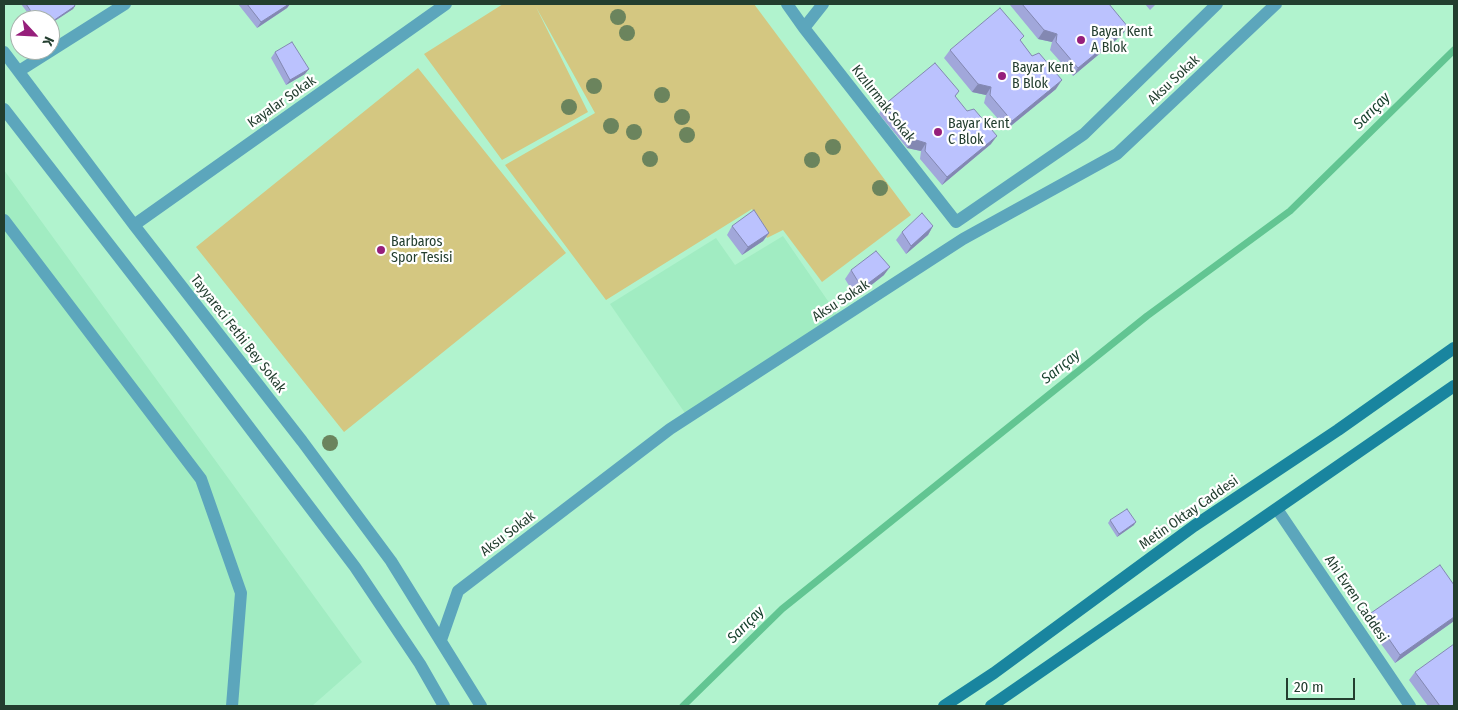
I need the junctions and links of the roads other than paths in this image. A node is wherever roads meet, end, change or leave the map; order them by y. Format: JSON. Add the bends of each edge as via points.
{"nodes":[{"id":1,"x":126,"y":4,"type":"edge"},
{"id":2,"x":446,"y":4,"type":"edge"},
{"id":3,"x":787,"y":4,"type":"edge"},
{"id":4,"x":823,"y":4,"type":"edge"},
{"id":5,"x":1218,"y":4,"type":"edge"},
{"id":6,"x":1276,"y":4,"type":"edge"},
{"id":7,"x":804,"y":28,"type":"junction"},
{"id":8,"x":4,"y":52,"type":"edge"},
{"id":9,"x":19,"y":71,"type":"junction"},
{"id":10,"x":4,"y":109,"type":"edge"},
{"id":11,"x":4,"y":220,"type":"edge"},
{"id":12,"x":956,"y":222,"type":"joint"},
{"id":13,"x":134,"y":225,"type":"junction"},
{"id":14,"x":1454,"y":348,"type":"edge"},
{"id":15,"x":1454,"y":386,"type":"edge"},
{"id":16,"x":1276,"y":509,"type":"junction"},
{"id":17,"x":441,"y":640,"type":"junction"},
{"id":18,"x":232,"y":706,"type":"edge"},
{"id":19,"x":444,"y":706,"type":"edge"},
{"id":20,"x":481,"y":706,"type":"edge"},
{"id":21,"x":944,"y":706,"type":"edge"},
{"id":22,"x":991,"y":706,"type":"edge"},
{"id":23,"x":1410,"y":706,"type":"edge"}],
"edges":[{"from":1,"to":9,"type":"street"},
{"from":2,"to":13,"type":"street","name":"Kayalar Sokak"},
{"from":3,"to":7,"type":"street","name":"Kızılırmak Sokak"},
{"from":4,"to":7,"type":"street"},
{"from":5,"to":12,"type":"street","name":"Aksu Sokak","via":[[1084,134]]},
{"from":6,"to":17,"type":"street","name":"Aksu Sokak","via":[[1117,154],[964,239],[670,430],[458,591]]},
{"from":7,"to":12,"type":"street","name":"Kızılırmak Sokak"},
{"from":8,"to":9,"type":"street","name":"Tayyareci Fethi Bey Sokak"},
{"from":9,"to":13,"type":"street","name":"Tayyareci Fethi Bey Sokak"},
{"from":10,"to":19,"type":"street","via":[[349,560],[420,664]]},
{"from":11,"to":18,"type":"street","via":[[201,479],[241,593]]},
{"from":13,"to":17,"type":"street","name":"Tayyareci Fethi Bey Sokak","via":[[385,553]]},
{"from":14,"to":21,"type":"main road","name":"Metin Oktay Caddesi","via":[[1194,526]]},
{"from":15,"to":16,"type":"main road"},
{"from":16,"to":22,"type":"main road"},
{"from":16,"to":23,"type":"street","name":"Ahi Evren Caddesi"},
{"from":17,"to":20,"type":"street","name":"Tayyareci Fethi Bey Sokak"}]}
